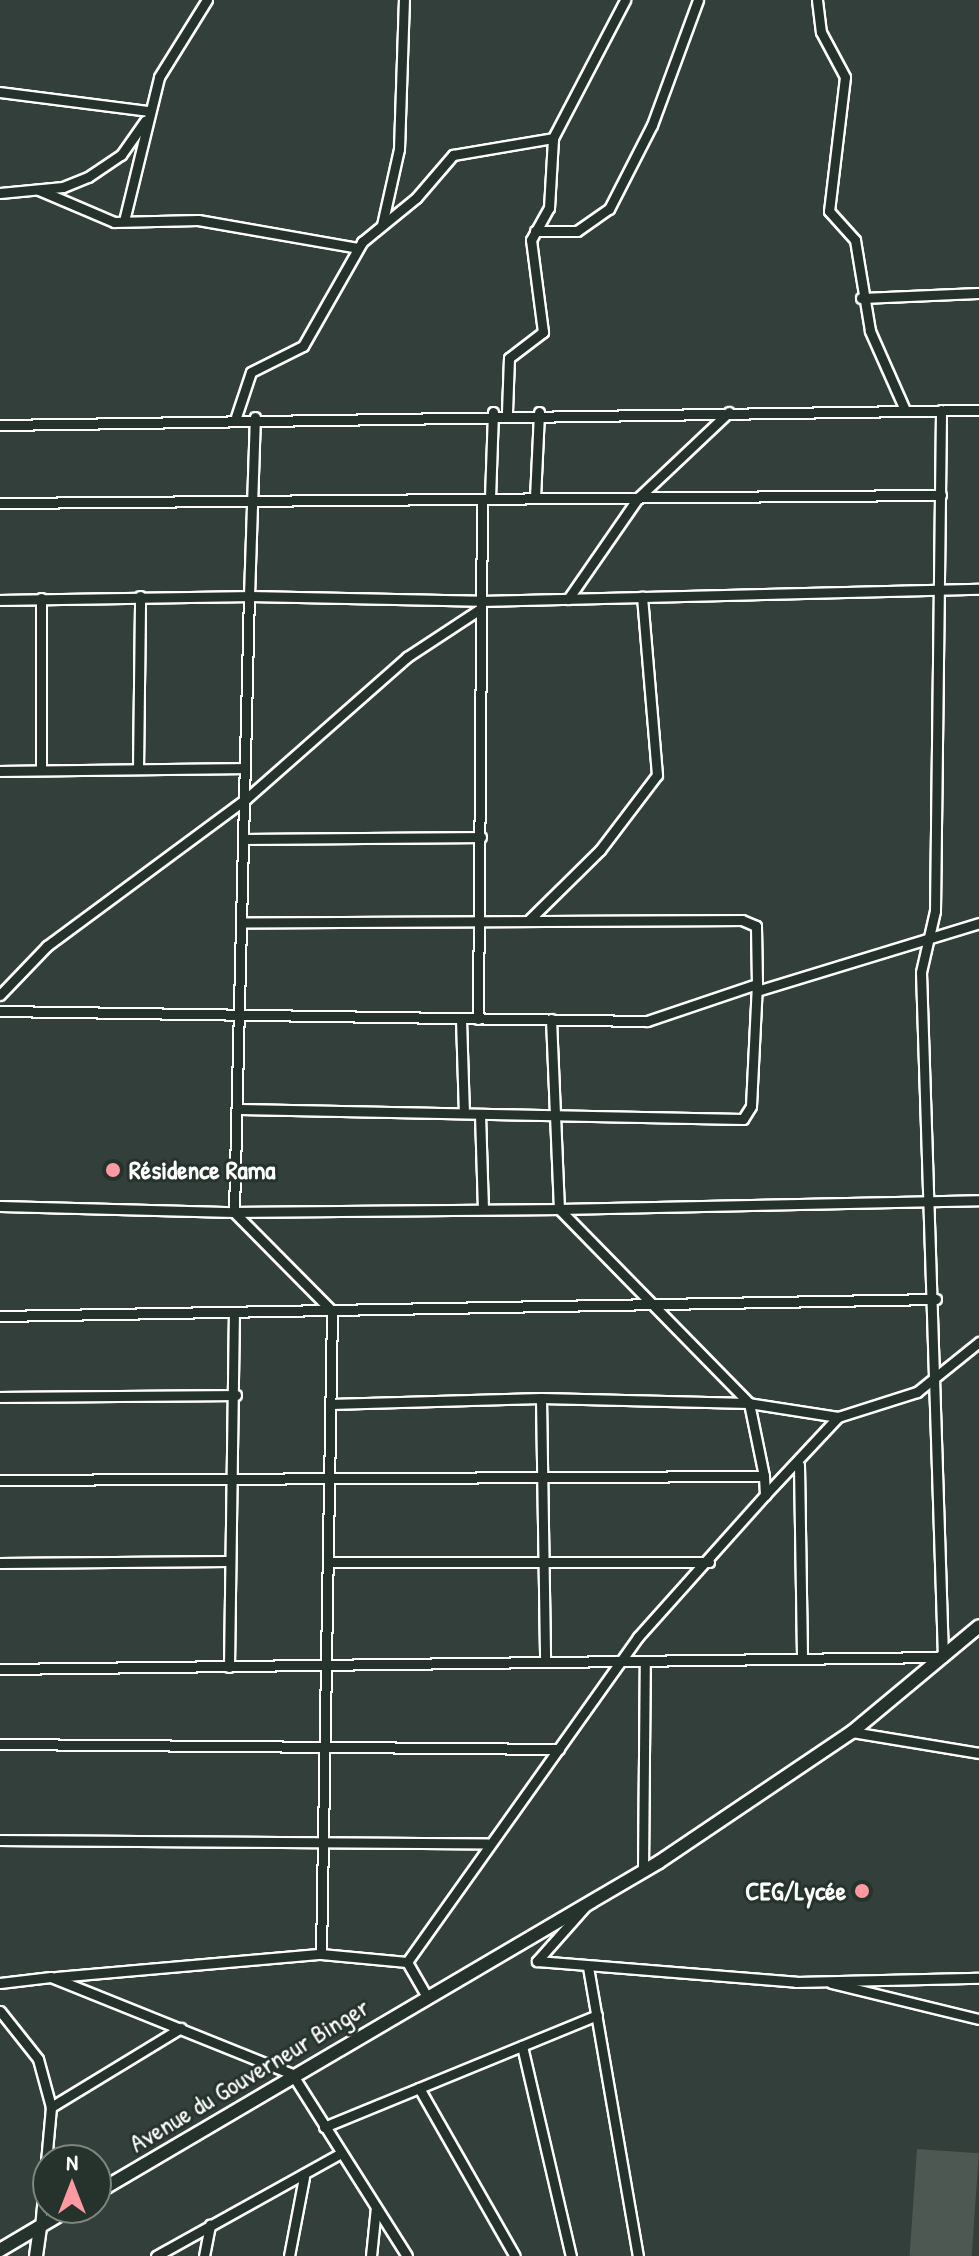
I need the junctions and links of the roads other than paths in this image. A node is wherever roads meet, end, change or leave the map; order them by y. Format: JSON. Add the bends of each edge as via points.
{"nodes":[{"id":1,"x":207,"y":0,"type":"edge"},
{"id":2,"x":404,"y":0,"type":"edge"},
{"id":3,"x":625,"y":0,"type":"edge"},
{"id":4,"x":698,"y":0,"type":"edge"},
{"id":5,"x":817,"y":0,"type":"edge"},
{"id":6,"x":0,"y":92,"type":"edge"},
{"id":7,"x":148,"y":115,"type":"junction"},
{"id":8,"x":553,"y":138,"type":"junction"},
{"id":9,"x":39,"y":190,"type":"junction"},
{"id":10,"x":0,"y":193,"type":"edge"},
{"id":11,"x":124,"y":221,"type":"junction"},
{"id":12,"x":382,"y":225,"type":"junction"},
{"id":13,"x":535,"y":231,"type":"junction"},
{"id":14,"x":358,"y":248,"type":"junction"},
{"id":15,"x":979,"y":293,"type":"edge"},
{"id":16,"x":861,"y":298,"type":"junction"},
{"id":17,"x":905,"y":410,"type":"junction"},
{"id":18,"x":941,"y":410,"type":"junction"},
{"id":19,"x":979,"y":410,"type":"edge"},
{"id":20,"x":730,"y":411,"type":"junction"},
{"id":21,"x":493,"y":412,"type":"junction"},
{"id":22,"x":507,"y":412,"type":"junction"},
{"id":23,"x":539,"y":412,"type":"junction"},
{"id":24,"x":236,"y":417,"type":"junction"},
{"id":25,"x":255,"y":417,"type":"junction"},
{"id":26,"x":0,"y":425,"type":"edge"},
{"id":27,"x":941,"y":495,"type":"junction"},
{"id":28,"x":486,"y":498,"type":"junction"},
{"id":29,"x":535,"y":498,"type":"junction"},
{"id":30,"x":638,"y":498,"type":"junction"},
{"id":31,"x":257,"y":500,"type":"junction"},
{"id":32,"x":0,"y":503,"type":"edge"},
{"id":33,"x":979,"y":589,"type":"edge"},
{"id":34,"x":942,"y":590,"type":"junction"},
{"id":35,"x":140,"y":596,"type":"junction"},
{"id":36,"x":249,"y":596,"type":"junction"},
{"id":37,"x":642,"y":597,"type":"junction"},
{"id":38,"x":41,"y":598,"type":"junction"},
{"id":39,"x":568,"y":599,"type":"junction"},
{"id":40,"x":0,"y":600,"type":"edge"},
{"id":41,"x":480,"y":605,"type":"junction"},
{"id":42,"x":245,"y":768,"type":"junction"},
{"id":43,"x":138,"y":769,"type":"junction"},
{"id":44,"x":41,"y":770,"type":"junction"},
{"id":45,"x":0,"y":771,"type":"edge"},
{"id":46,"x":246,"y":799,"type":"junction"},
{"id":47,"x":481,"y":837,"type":"junction"},
{"id":48,"x":248,"y":839,"type":"junction"},
{"id":49,"x":479,"y":920,"type":"junction"},
{"id":50,"x":529,"y":920,"type":"junction"},
{"id":51,"x":246,"y":923,"type":"junction"},
{"id":52,"x":979,"y":923,"type":"edge"},
{"id":53,"x":925,"y":939,"type":"junction"},
{"id":54,"x":757,"y":987,"type":"junction"},
{"id":55,"x":0,"y":995,"type":"edge"},
{"id":56,"x":0,"y":1011,"type":"edge"},
{"id":57,"x":461,"y":1019,"type":"junction"},
{"id":58,"x":478,"y":1019,"type":"junction"},
{"id":59,"x":551,"y":1019,"type":"junction"},
{"id":60,"x":240,"y":1020,"type":"junction"},
{"id":61,"x":240,"y":1109,"type":"junction"},
{"id":62,"x":464,"y":1113,"type":"junction"},
{"id":63,"x":480,"y":1114,"type":"junction"},
{"id":64,"x":555,"y":1116,"type":"junction"},
{"id":65,"x":979,"y":1200,"type":"edge"},
{"id":66,"x":933,"y":1201,"type":"junction"},
{"id":67,"x":0,"y":1206,"type":"edge"},
{"id":68,"x":483,"y":1209,"type":"junction"},
{"id":69,"x":559,"y":1209,"type":"junction"},
{"id":70,"x":234,"y":1212,"type":"junction"},
{"id":71,"x":936,"y":1299,"type":"junction"},
{"id":72,"x":653,"y":1304,"type":"junction"},
{"id":73,"x":332,"y":1311,"type":"junction"},
{"id":74,"x":234,"y":1312,"type":"junction"},
{"id":75,"x":0,"y":1316,"type":"edge"},
{"id":76,"x":979,"y":1342,"type":"edge"},
{"id":77,"x":936,"y":1378,"type":"junction"},
{"id":78,"x":236,"y":1395,"type":"junction"},
{"id":79,"x":0,"y":1397,"type":"edge"},
{"id":80,"x":541,"y":1398,"type":"junction"},
{"id":81,"x":749,"y":1403,"type":"junction"},
{"id":82,"x":330,"y":1404,"type":"junction"},
{"id":83,"x":838,"y":1417,"type":"junction"},
{"id":84,"x":799,"y":1465,"type":"junction"},
{"id":85,"x":542,"y":1474,"type":"junction"},
{"id":86,"x":764,"y":1476,"type":"junction"},
{"id":87,"x":331,"y":1477,"type":"junction"},
{"id":88,"x":236,"y":1479,"type":"junction"},
{"id":89,"x":0,"y":1480,"type":"edge"},
{"id":90,"x":765,"y":1495,"type":"junction"},
{"id":91,"x":546,"y":1559,"type":"junction"},
{"id":92,"x":228,"y":1561,"type":"junction"},
{"id":93,"x":330,"y":1562,"type":"junction"},
{"id":94,"x":709,"y":1562,"type":"junction"},
{"id":95,"x":0,"y":1563,"type":"edge"},
{"id":96,"x":979,"y":1626,"type":"edge"},
{"id":97,"x":943,"y":1657,"type":"junction"},
{"id":98,"x":802,"y":1659,"type":"junction"},
{"id":99,"x":545,"y":1660,"type":"junction"},
{"id":100,"x":645,"y":1661,"type":"junction"},
{"id":101,"x":625,"y":1662,"type":"junction"},
{"id":102,"x":327,"y":1665,"type":"junction"},
{"id":103,"x":229,"y":1667,"type":"junction"},
{"id":104,"x":0,"y":1669,"type":"edge"},
{"id":105,"x":852,"y":1732,"type":"junction"},
{"id":106,"x":0,"y":1744,"type":"edge"},
{"id":107,"x":322,"y":1744,"type":"junction"},
{"id":108,"x":559,"y":1749,"type":"junction"},
{"id":109,"x":979,"y":1753,"type":"edge"},
{"id":110,"x":326,"y":1839,"type":"junction"},
{"id":111,"x":0,"y":1840,"type":"edge"},
{"id":112,"x":487,"y":1843,"type":"junction"},
{"id":113,"x":643,"y":1871,"type":"junction"},
{"id":114,"x":592,"y":1900,"type":"junction"},
{"id":115,"x":321,"y":1954,"type":"junction"},
{"id":116,"x":407,"y":1962,"type":"junction"},
{"id":117,"x":588,"y":1967,"type":"junction"},
{"id":118,"x":51,"y":1977,"type":"junction"},
{"id":119,"x":979,"y":1978,"type":"edge"},
{"id":120,"x":828,"y":1982,"type":"junction"},
{"id":121,"x":0,"y":1983,"type":"edge"},
{"id":122,"x":426,"y":1995,"type":"junction"},
{"id":123,"x":0,"y":2011,"type":"edge"},
{"id":124,"x":597,"y":2015,"type":"junction"},
{"id":125,"x":979,"y":2019,"type":"edge"},
{"id":126,"x":181,"y":2028,"type":"junction"},
{"id":127,"x":522,"y":2046,"type":"junction"},
{"id":128,"x":292,"y":2074,"type":"junction"},
{"id":129,"x":419,"y":2088,"type":"junction"},
{"id":130,"x":51,"y":2107,"type":"junction"},
{"id":131,"x":324,"y":2127,"type":"junction"},
{"id":132,"x":339,"y":2154,"type":"junction"},
{"id":133,"x":304,"y":2177,"type":"junction"},
{"id":134,"x":112,"y":2183,"type":"edge"},
{"id":135,"x":376,"y":2207,"type":"junction"},
{"id":136,"x":45,"y":2224,"type":"edge"},
{"id":137,"x":210,"y":2225,"type":"junction"},
{"id":138,"x":40,"y":2227,"type":"junction"},
{"id":139,"x":0,"y":2250,"type":"edge"},
{"id":140,"x":36,"y":2256,"type":"edge"},
{"id":141,"x":156,"y":2256,"type":"edge"},
{"id":142,"x":204,"y":2256,"type":"edge"},
{"id":143,"x":289,"y":2256,"type":"edge"},
{"id":144,"x":371,"y":2256,"type":"edge"},
{"id":145,"x":407,"y":2256,"type":"edge"},
{"id":146,"x":515,"y":2256,"type":"edge"},
{"id":147,"x":571,"y":2256,"type":"edge"},
{"id":148,"x":638,"y":2256,"type":"edge"}],
"edges":[{"from":1,"to":7,"type":"street","via":[[159,77]]},
{"from":2,"to":12,"type":"street","via":[[399,149]]},
{"from":3,"to":8,"type":"street"},
{"from":4,"to":13,"type":"street","via":[[652,125],[609,209],[577,231]]},
{"from":5,"to":16,"type":"street","via":[[821,32],[845,77],[829,211],[855,240]]},
{"from":6,"to":7,"type":"street"},
{"from":7,"to":9,"type":"street","via":[[121,155],[88,177]]},
{"from":7,"to":11,"type":"street"},
{"from":8,"to":12,"type":"street","via":[[460,151]]},
{"from":8,"to":13,"type":"street","via":[[549,208]]},
{"from":9,"to":10,"type":"street"},
{"from":9,"to":11,"type":"street","via":[[92,216]]},
{"from":11,"to":14,"type":"street","via":[[198,220]]},
{"from":12,"to":14,"type":"street"},
{"from":13,"to":22,"type":"street","via":[[543,332],[509,358]]},
{"from":14,"to":24,"type":"street","via":[[303,346],[279,352],[241,385]]},
{"from":15,"to":16,"type":"street"},
{"from":16,"to":17,"type":"street"},
{"from":17,"to":18,"type":"street"},
{"from":17,"to":20,"type":"street"},
{"from":18,"to":19,"type":"street"},
{"from":18,"to":27,"type":"street"},
{"from":20,"to":23,"type":"street"},
{"from":20,"to":30,"type":"street"},
{"from":21,"to":22,"type":"street"},
{"from":21,"to":25,"type":"street"},
{"from":21,"to":28,"type":"street"},
{"from":22,"to":23,"type":"street"},
{"from":23,"to":29,"type":"street"},
{"from":24,"to":25,"type":"street"},
{"from":24,"to":26,"type":"street"},
{"from":25,"to":31,"type":"street"},
{"from":27,"to":30,"type":"street"},
{"from":27,"to":34,"type":"street"},
{"from":28,"to":29,"type":"street"},
{"from":28,"to":31,"type":"street"},
{"from":28,"to":41,"type":"street"},
{"from":29,"to":30,"type":"street"},
{"from":30,"to":39,"type":"street"},
{"from":31,"to":32,"type":"street"},
{"from":31,"to":36,"type":"street"},
{"from":33,"to":34,"type":"street"},
{"from":34,"to":37,"type":"street"},
{"from":34,"to":53,"type":"street","via":[[935,911]]},
{"from":35,"to":36,"type":"street"},
{"from":35,"to":38,"type":"street"},
{"from":35,"to":43,"type":"street"},
{"from":36,"to":41,"type":"street"},
{"from":36,"to":42,"type":"street"},
{"from":37,"to":39,"type":"street"},
{"from":37,"to":50,"type":"street","via":[[657,775],[600,850]]},
{"from":38,"to":40,"type":"street"},
{"from":38,"to":44,"type":"street"},
{"from":39,"to":41,"type":"street"},
{"from":41,"to":46,"type":"street","via":[[407,657]]},
{"from":41,"to":47,"type":"street"},
{"from":42,"to":43,"type":"street"},
{"from":42,"to":46,"type":"street"},
{"from":43,"to":44,"type":"street"},
{"from":44,"to":45,"type":"street"},
{"from":46,"to":48,"type":"street"},
{"from":46,"to":55,"type":"street","via":[[47,946]]},
{"from":47,"to":48,"type":"street"},
{"from":47,"to":49,"type":"street"},
{"from":48,"to":51,"type":"street"},
{"from":49,"to":50,"type":"street"},
{"from":49,"to":51,"type":"street"},
{"from":49,"to":58,"type":"street"},
{"from":50,"to":54,"type":"street","via":[[750,921],[756,926]]},
{"from":51,"to":60,"type":"street"},
{"from":52,"to":53,"type":"street"},
{"from":53,"to":54,"type":"street"},
{"from":53,"to":66,"type":"street"},
{"from":54,"to":59,"type":"street","via":[[659,1019]]},
{"from":54,"to":64,"type":"street","via":[[751,1106],[743,1119]]},
{"from":56,"to":60,"type":"street"},
{"from":57,"to":58,"type":"street"},
{"from":57,"to":60,"type":"street"},
{"from":57,"to":62,"type":"street"},
{"from":58,"to":59,"type":"street"},
{"from":59,"to":64,"type":"street"},
{"from":60,"to":61,"type":"street"},
{"from":61,"to":62,"type":"street"},
{"from":61,"to":70,"type":"street"},
{"from":62,"to":63,"type":"street"},
{"from":63,"to":64,"type":"street"},
{"from":63,"to":68,"type":"street"},
{"from":64,"to":69,"type":"street"},
{"from":65,"to":66,"type":"street"},
{"from":66,"to":69,"type":"street"},
{"from":66,"to":71,"type":"street"},
{"from":67,"to":70,"type":"street"},
{"from":68,"to":69,"type":"street"},
{"from":68,"to":70,"type":"street"},
{"from":69,"to":72,"type":"street"},
{"from":70,"to":73,"type":"street"},
{"from":71,"to":72,"type":"street"},
{"from":71,"to":77,"type":"street"},
{"from":72,"to":73,"type":"street"},
{"from":72,"to":81,"type":"street"},
{"from":73,"to":74,"type":"street"},
{"from":73,"to":82,"type":"street"},
{"from":74,"to":75,"type":"street"},
{"from":74,"to":78,"type":"street"},
{"from":76,"to":77,"type":"street"},
{"from":77,"to":83,"type":"street","via":[[899,1400]]},
{"from":77,"to":97,"type":"street"},
{"from":78,"to":79,"type":"street"},
{"from":78,"to":88,"type":"street"},
{"from":80,"to":81,"type":"street"},
{"from":80,"to":82,"type":"street"},
{"from":80,"to":85,"type":"street"},
{"from":81,"to":83,"type":"street"},
{"from":81,"to":86,"type":"street"},
{"from":82,"to":87,"type":"street"},
{"from":83,"to":84,"type":"street"},
{"from":84,"to":90,"type":"street"},
{"from":84,"to":98,"type":"street"},
{"from":85,"to":86,"type":"street"},
{"from":85,"to":87,"type":"street"},
{"from":85,"to":91,"type":"street"},
{"from":86,"to":90,"type":"street"},
{"from":87,"to":88,"type":"street"},
{"from":87,"to":93,"type":"street"},
{"from":88,"to":89,"type":"street"},
{"from":88,"to":92,"type":"street"},
{"from":90,"to":94,"type":"street"},
{"from":91,"to":93,"type":"street"},
{"from":91,"to":94,"type":"street"},
{"from":91,"to":99,"type":"street"},
{"from":92,"to":95,"type":"street"},
{"from":92,"to":103,"type":"street"},
{"from":93,"to":102,"type":"street"},
{"from":94,"to":101,"type":"street","via":[[638,1637]]},
{"from":96,"to":97,"type":"main road","name":"Avenue du Gouverneur Binger"},
{"from":97,"to":98,"type":"street"},
{"from":97,"to":105,"type":"main road","name":"Avenue du Gouverneur Binger"},
{"from":98,"to":100,"type":"street"},
{"from":99,"to":101,"type":"street"},
{"from":99,"to":102,"type":"street"},
{"from":100,"to":101,"type":"street"},
{"from":100,"to":113,"type":"street"},
{"from":101,"to":108,"type":"street"},
{"from":102,"to":103,"type":"street"},
{"from":102,"to":107,"type":"street"},
{"from":103,"to":104,"type":"street"},
{"from":105,"to":109,"type":"street"},
{"from":105,"to":113,"type":"main road","name":"Avenue du Gouverneur Binger"},
{"from":106,"to":107,"type":"street"},
{"from":107,"to":108,"type":"street"},
{"from":107,"to":110,"type":"street"},
{"from":108,"to":112,"type":"street"},
{"from":110,"to":111,"type":"street"},
{"from":110,"to":112,"type":"street"},
{"from":110,"to":115,"type":"street"},
{"from":112,"to":116,"type":"street"},
{"from":113,"to":114,"type":"main road","name":"Avenue du Gouverneur Binger"},
{"from":114,"to":117,"type":"street","via":[[537,1961]]},
{"from":114,"to":122,"type":"main road","name":"Avenue du Gouverneur Binger"},
{"from":115,"to":116,"type":"street"},
{"from":115,"to":118,"type":"street"},
{"from":116,"to":122,"type":"street"},
{"from":117,"to":120,"type":"street"},
{"from":117,"to":124,"type":"street"},
{"from":118,"to":121,"type":"street"},
{"from":118,"to":126,"type":"street"},
{"from":119,"to":120,"type":"street"},
{"from":120,"to":125,"type":"street"},
{"from":122,"to":128,"type":"main road","name":"Avenue du Gouverneur Binger"},
{"from":123,"to":130,"type":"street","via":[[38,2059]]},
{"from":124,"to":127,"type":"street"},
{"from":124,"to":148,"type":"street"},
{"from":126,"to":128,"type":"street"},
{"from":126,"to":130,"type":"street"},
{"from":127,"to":129,"type":"street"},
{"from":127,"to":147,"type":"street"},
{"from":128,"to":131,"type":"street"},
{"from":128,"to":134,"type":"main road","name":"Avenue du Gouverneur Binger"},
{"from":129,"to":131,"type":"street"},
{"from":129,"to":146,"type":"street"},
{"from":130,"to":138,"type":"street"},
{"from":131,"to":132,"type":"street"},
{"from":132,"to":133,"type":"street"},
{"from":132,"to":135,"type":"street"},
{"from":133,"to":137,"type":"street"},
{"from":133,"to":143,"type":"street"},
{"from":135,"to":144,"type":"street"},
{"from":135,"to":145,"type":"street"},
{"from":136,"to":138,"type":"main road"},
{"from":137,"to":141,"type":"street"},
{"from":137,"to":142,"type":"street"},
{"from":138,"to":139,"type":"main road"},
{"from":138,"to":140,"type":"main road"}]}
